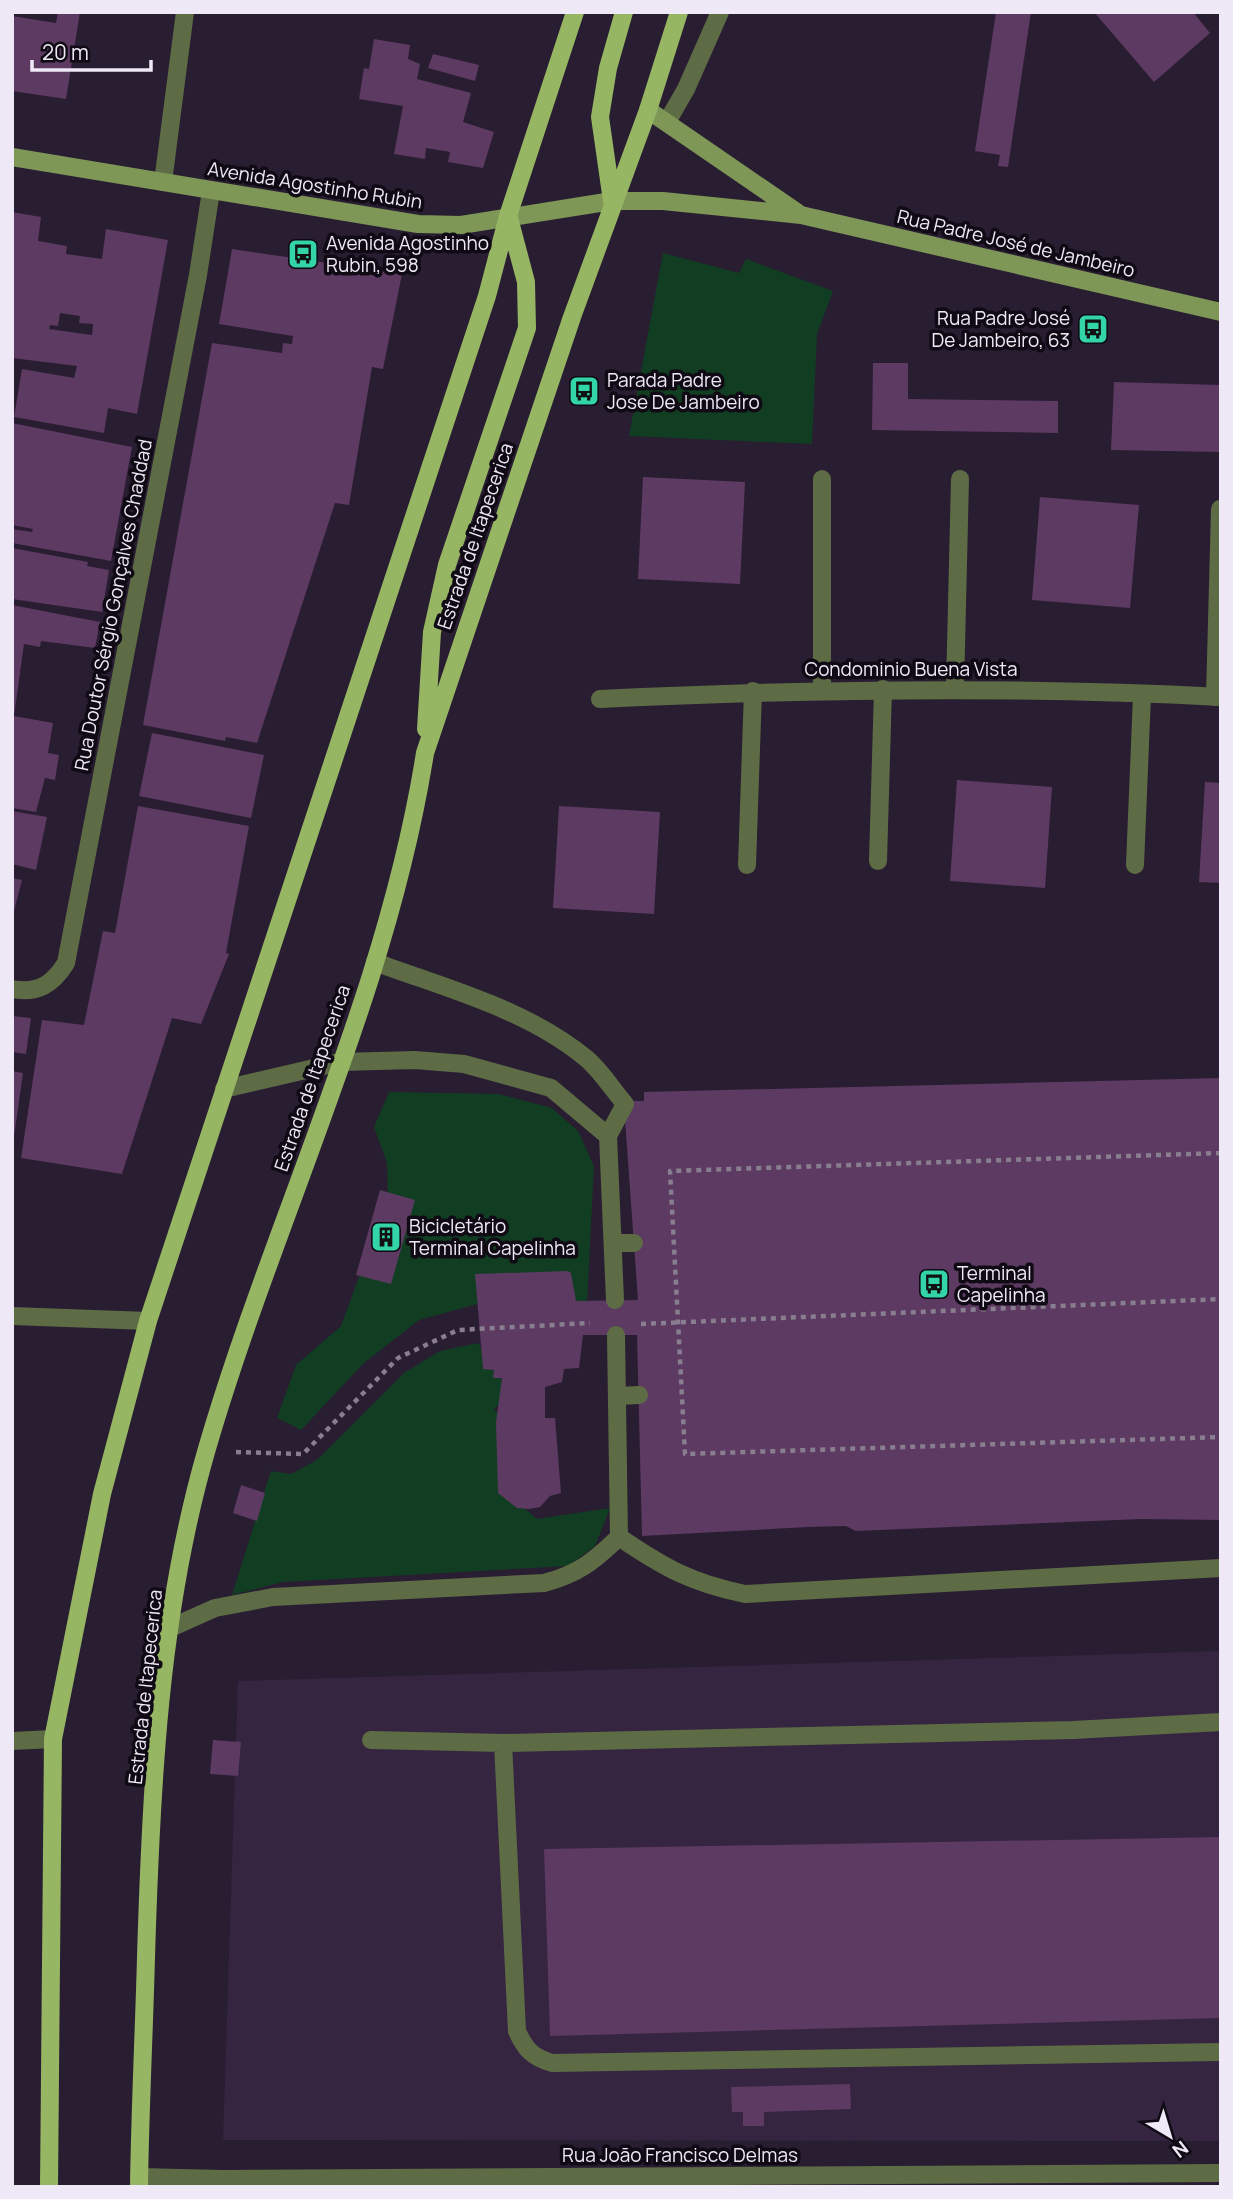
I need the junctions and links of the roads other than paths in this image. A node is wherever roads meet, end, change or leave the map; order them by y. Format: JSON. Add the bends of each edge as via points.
{"nodes":[{"id":1,"x":185,"y":12,"type":"edge"},
{"id":2,"x":575,"y":12,"type":"edge"},
{"id":3,"x":624,"y":12,"type":"edge"},
{"id":4,"x":680,"y":12,"type":"edge"},
{"id":5,"x":720,"y":12,"type":"edge"},
{"id":6,"x":648,"y":110,"type":"junction"},
{"id":7,"x":667,"y":122,"type":"junction"},
{"id":8,"x":12,"y":157,"type":"edge"},
{"id":9,"x":163,"y":181,"type":"junction"},
{"id":10,"x":211,"y":191,"type":"junction"},
{"id":11,"x":612,"y":201,"type":"junction"},
{"id":12,"x":801,"y":215,"type":"junction"},
{"id":13,"x":508,"y":216,"type":"junction"},
{"id":14,"x":1221,"y":312,"type":"edge"},
{"id":15,"x":822,"y":479,"type":"dead end"},
{"id":16,"x":960,"y":479,"type":"dead end"},
{"id":17,"x":1220,"y":509,"type":"edge"},
{"id":18,"x":955,"y":688,"type":"junction"},
{"id":19,"x":822,"y":689,"type":"junction"},
{"id":20,"x":883,"y":689,"type":"junction"},
{"id":21,"x":753,"y":691,"type":"junction"},
{"id":22,"x":1142,"y":696,"type":"junction"},
{"id":23,"x":1218,"y":697,"type":"edge"},
{"id":24,"x":600,"y":699,"type":"dead end"},
{"id":25,"x":425,"y":753,"type":"junction"},
{"id":26,"x":878,"y":861,"type":"dead end"},
{"id":27,"x":747,"y":865,"type":"dead end"},
{"id":28,"x":1135,"y":865,"type":"dead end"},
{"id":29,"x":376,"y":962,"type":"junction"},
{"id":30,"x":12,"y":989,"type":"edge"},
{"id":31,"x":340,"y":1062,"type":"junction"},
{"id":32,"x":224,"y":1088,"type":"junction"},
{"id":33,"x":608,"y":1136,"type":"junction"},
{"id":34,"x":614,"y":1243,"type":"junction"},
{"id":35,"x":634,"y":1243,"type":"dead end"},
{"id":36,"x":615,"y":1300,"type":"dead end"},
{"id":37,"x":12,"y":1315,"type":"edge"},
{"id":38,"x":148,"y":1321,"type":"junction"},
{"id":39,"x":609,"y":1329,"type":"road end"},
{"id":40,"x":639,"y":1395,"type":"dead end"},
{"id":41,"x":619,"y":1396,"type":"junction"},
{"id":42,"x":618,"y":1537,"type":"junction"},
{"id":43,"x":1221,"y":1569,"type":"edge"},
{"id":44,"x":169,"y":1629,"type":"junction"},
{"id":45,"x":1221,"y":1722,"type":"edge"},
{"id":46,"x":53,"y":1739,"type":"junction"},
{"id":47,"x":371,"y":1740,"type":"dead end"},
{"id":48,"x":12,"y":1741,"type":"edge"},
{"id":49,"x":503,"y":1743,"type":"junction"},
{"id":50,"x":1221,"y":2052,"type":"edge"},
{"id":51,"x":1221,"y":2173,"type":"edge"},
{"id":52,"x":1202,"y":2180,"type":"edge"},
{"id":53,"x":943,"y":2181,"type":"edge"},
{"id":54,"x":139,"y":2182,"type":"edge"},
{"id":55,"x":48,"y":2187,"type":"edge"}],
"edges":[{"from":1,"to":9,"type":"street"},
{"from":2,"to":13,"type":"main road"},
{"from":3,"to":11,"type":"main road","via":[[600,117]]},
{"from":4,"to":6,"type":"main road","name":"Estrada de Itapecerica"},
{"from":5,"to":7,"type":"street"},
{"from":6,"to":7,"type":"main road","name":"Rua Padre José de Jambeiro"},
{"from":6,"to":11,"type":"main road","name":"Estrada de Itapecerica"},
{"from":7,"to":12,"type":"main road","name":"Rua Padre José de Jambeiro"},
{"from":8,"to":9,"type":"main road","name":"Avenida Agostinho Rubin"},
{"from":9,"to":10,"type":"main road","name":"Avenida Agostinho Rubin"},
{"from":10,"to":13,"type":"main road","name":"Avenida Agostinho Rubin","via":[[418,224],[461,225]]},
{"from":10,"to":30,"type":"street","name":"Rua Doutor Sérgio Gonçalves Chaddad","via":[[66,963],[57,979],[40,989]]},
{"from":11,"to":12,"type":"main road","name":"Rua Padre José de Jambeiro","via":[[663,201]]},
{"from":11,"to":13,"type":"main road","name":"Avenida Agostinho Rubin"},
{"from":11,"to":25,"type":"main road","name":"Estrada de Itapecerica"},
{"from":12,"to":14,"type":"main road","name":"Rua Padre José de Jambeiro"},
{"from":13,"to":25,"type":"main road","via":[[526,282],[527,327],[447,565],[432,632]]},
{"from":13,"to":32,"type":"main road","via":[[487,296]]},
{"from":15,"to":19,"type":"street"},
{"from":16,"to":18,"type":"street"},
{"from":17,"to":23,"type":"street"},
{"from":18,"to":20,"type":"street","name":"Condominio Buena Vista"},
{"from":18,"to":22,"type":"street","name":"Condominio Buena Vista"},
{"from":19,"to":20,"type":"street","name":"Condominio Buena Vista"},
{"from":19,"to":21,"type":"street","name":"Condominio Buena Vista"},
{"from":20,"to":26,"type":"street"},
{"from":21,"to":24,"type":"street","name":"Condominio Buena Vista"},
{"from":21,"to":27,"type":"street"},
{"from":22,"to":23,"type":"street","name":"Condominio Buena Vista"},
{"from":22,"to":28,"type":"street"},
{"from":25,"to":29,"type":"main road","name":"Estrada de Itapecerica","via":[[419,794]]},
{"from":29,"to":31,"type":"main road","name":"Estrada de Itapecerica"},
{"from":29,"to":33,"type":"street","via":[[488,1002],[564,1042],[589,1061],[625,1104]]},
{"from":31,"to":32,"type":"street"},
{"from":31,"to":33,"type":"street","via":[[415,1060],[464,1064],[515,1076],[551,1088]]},
{"from":31,"to":44,"type":"main road","name":"Estrada de Itapecerica","via":[[207,1451]]},
{"from":32,"to":38,"type":"main road"},
{"from":33,"to":34,"type":"street"},
{"from":34,"to":35,"type":"street"},
{"from":34,"to":36,"type":"street"},
{"from":37,"to":38,"type":"street"},
{"from":38,"to":46,"type":"main road","via":[[102,1494]]},
{"from":39,"to":41,"type":"street"},
{"from":40,"to":41,"type":"street"},
{"from":41,"to":42,"type":"street"},
{"from":42,"to":43,"type":"street","via":[[664,1568],[705,1586],[745,1594]]},
{"from":42,"to":44,"type":"street","via":[[594,1562],[571,1576],[544,1583],[273,1597],[215,1608]]},
{"from":44,"to":54,"type":"main road","name":"Estrada de Itapecerica","via":[[150,1844]]},
{"from":45,"to":49,"type":"street","via":[[1073,1730]]},
{"from":46,"to":48,"type":"street"},
{"from":46,"to":55,"type":"main road"},
{"from":47,"to":49,"type":"street"},
{"from":49,"to":50,"type":"street","via":[[517,2031],[524,2048],[535,2058],[552,2063]]},
{"from":51,"to":52,"type":"street","name":"Rua João Francisco Delmas"},
{"from":52,"to":53,"type":"street","name":"Rua João Francisco Delmas"},
{"from":53,"to":54,"type":"street","name":"Rua João Francisco Delmas"}]}
